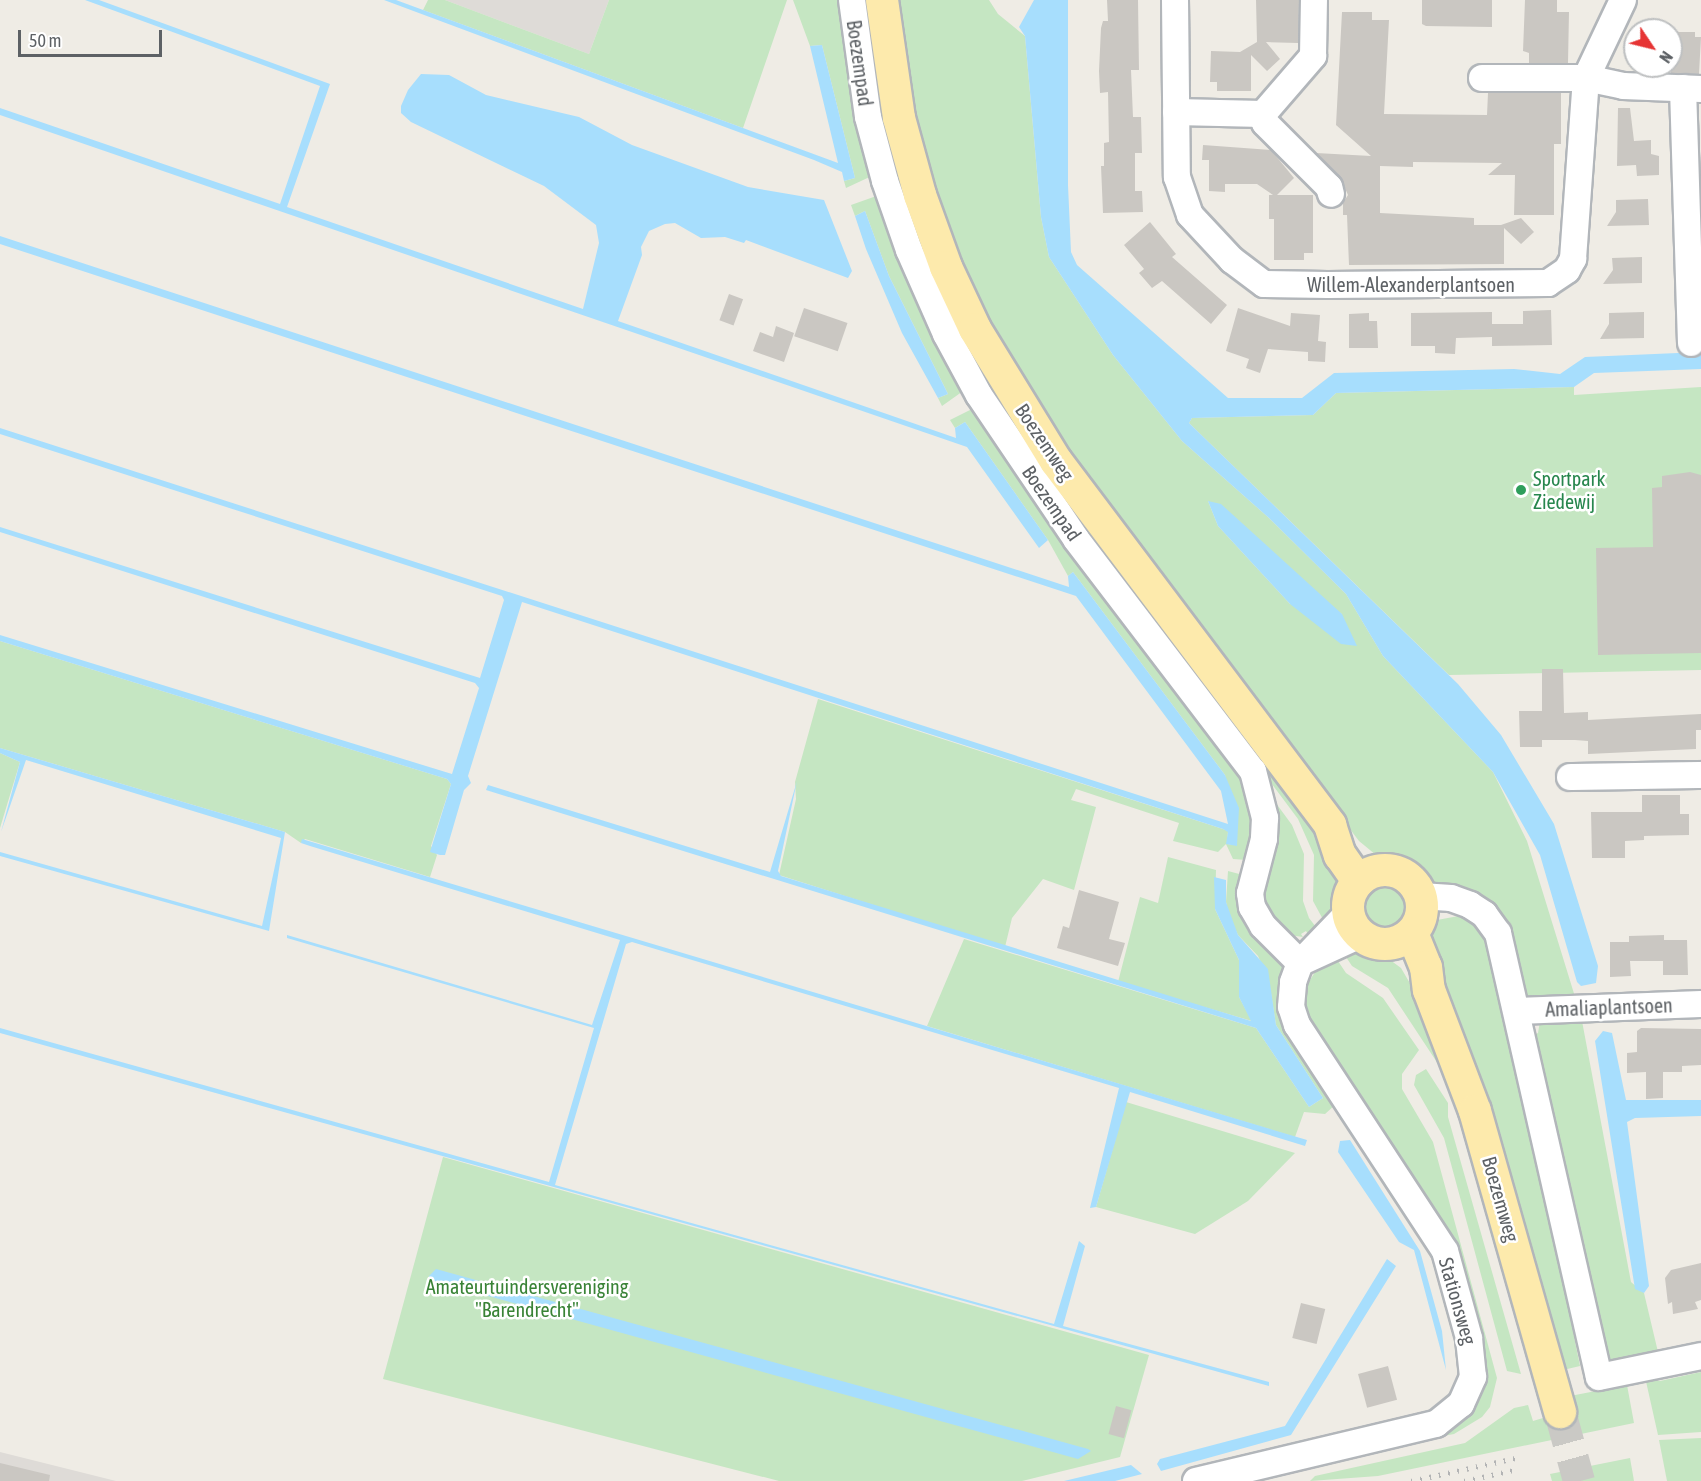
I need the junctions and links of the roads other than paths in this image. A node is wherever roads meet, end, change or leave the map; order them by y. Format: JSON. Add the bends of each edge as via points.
{"nodes":[{"id":1,"x":852,"y":0,"type":"edge"},
{"id":2,"x":882,"y":0,"type":"edge"},
{"id":3,"x":1175,"y":0,"type":"edge"},
{"id":4,"x":1314,"y":0,"type":"edge"},
{"id":5,"x":1623,"y":0,"type":"edge"},
{"id":6,"x":1482,"y":78,"type":"dead end"},
{"id":7,"x":1586,"y":78,"type":"junction"},
{"id":8,"x":1692,"y":88,"type":"edge"},
{"id":9,"x":1176,"y":112,"type":"junction"},
{"id":10,"x":1263,"y":114,"type":"junction"},
{"id":11,"x":1331,"y":194,"type":"dead end"},
{"id":12,"x":1691,"y":343,"type":"dead end"},
{"id":13,"x":1701,"y":775,"type":"edge"},
{"id":14,"x":1570,"y":777,"type":"dead end"},
{"id":15,"x":1368,"y":875,"type":"junction"},
{"id":16,"x":1412,"y":921,"type":"junction"},
{"id":17,"x":1354,"y":924,"type":"junction"},
{"id":18,"x":1300,"y":963,"type":"junction"},
{"id":19,"x":1701,"y":1004,"type":"edge"},
{"id":20,"x":1516,"y":1011,"type":"junction"},
{"id":21,"x":1701,"y":1356,"type":"edge"},
{"id":22,"x":1560,"y":1412,"type":"tunnel mouth"},
{"id":23,"x":1196,"y":1481,"type":"edge"}],
"edges":[{"from":1,"to":18,"type":"street","name":"Boezempad","via":[[868,117],[882,170],[909,249],[946,334],[979,395],[1076,539],[1253,771],[1265,818],[1250,893],[1252,907],[1263,926]]},
{"from":2,"to":15,"type":"main road","name":"Boezemweg","via":[[899,118],[920,195],[946,267],[975,329],[1056,461],[1330,825],[1350,839]]},
{"from":3,"to":9,"type":"street","name":"Willem-Alexanderplantsoen"},
{"from":4,"to":10,"type":"street","via":[[1313,56]]},
{"from":5,"to":7,"type":"street","name":"Willem-Alexanderplantsoen"},
{"from":6,"to":7,"type":"street"},
{"from":7,"to":8,"type":"street","via":[[1623,86]]},
{"from":7,"to":9,"type":"street","name":"Willem-Alexanderplantsoen","via":[[1573,259],[1567,270],[1548,283],[1264,284],[1232,260],[1190,215],[1177,177]]},
{"from":8,"to":12,"type":"street"},
{"from":9,"to":10,"type":"street"},
{"from":10,"to":11,"type":"street","via":[[1265,123],[1329,187]]},
{"from":13,"to":14,"type":"street"},
{"from":15,"to":16,"type":"main road","via":[[1400,872],[1410,878]]},
{"from":15,"to":17,"type":"main road","via":[[1348,901]]},
{"from":16,"to":17,"type":"main road","via":[[1380,944]]},
{"from":16,"to":20,"type":"street","via":[[1470,905],[1484,914],[1498,933]]},
{"from":16,"to":22,"type":"main road","name":"Boezemweg","via":[[1429,990],[1465,1077]]},
{"from":17,"to":18,"type":"street","name":"Stationsweg"},
{"from":18,"to":23,"type":"street","name":"Stationsweg","via":[[1291,995],[1297,1025],[1444,1251],[1469,1338],[1473,1377],[1461,1404],[1436,1424]]},
{"from":19,"to":20,"type":"street","name":"Amaliaplantsoen"},
{"from":20,"to":21,"type":"street","via":[[1599,1377]]}]}
